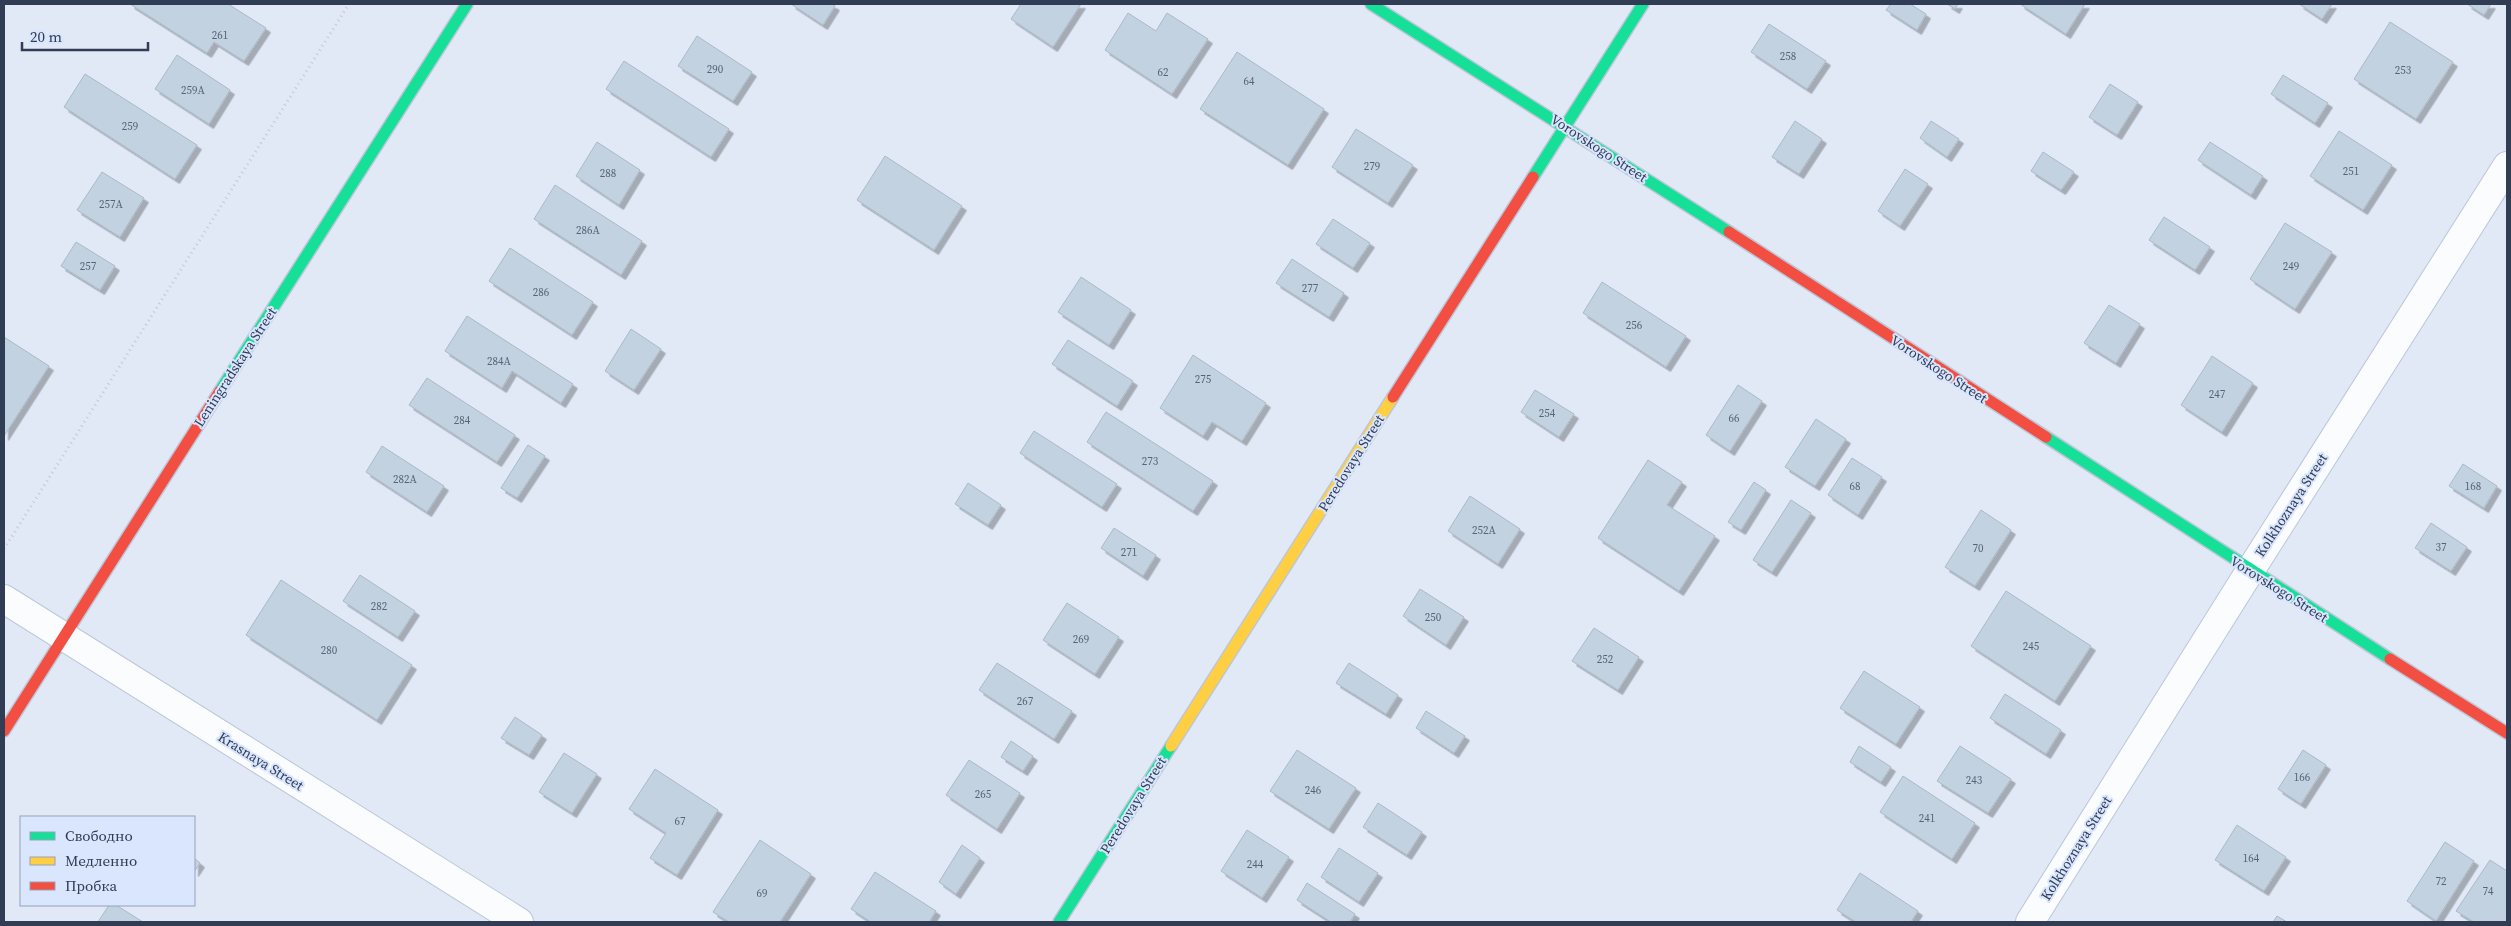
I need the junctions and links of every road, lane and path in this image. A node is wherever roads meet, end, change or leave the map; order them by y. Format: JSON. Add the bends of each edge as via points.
{"nodes":[{"id":1,"x":349,"y":4,"type":"edge"},
{"id":2,"x":467,"y":4,"type":"edge"},
{"id":3,"x":1371,"y":4,"type":"edge"},
{"id":4,"x":1643,"y":4,"type":"edge"},
{"id":5,"x":1565,"y":126,"type":"junction"},
{"id":6,"x":2507,"y":166,"type":"edge"},
{"id":7,"x":4,"y":549,"type":"edge"},
{"id":8,"x":2250,"y":571,"type":"junction"},
{"id":9,"x":4,"y":599,"type":"edge"},
{"id":10,"x":63,"y":637,"type":"junction"},
{"id":11,"x":4,"y":730,"type":"edge"},
{"id":12,"x":2507,"y":733,"type":"edge"},
{"id":13,"x":520,"y":922,"type":"edge"},
{"id":14,"x":1058,"y":922,"type":"edge"},
{"id":15,"x":2030,"y":922,"type":"edge"}],
"edges":[{"from":1,"to":7,"type":"path"},
{"from":2,"to":10,"type":"street","name":"Leningradskaya Street"},
{"from":3,"to":5,"type":"street","name":"Vorovskogo Street"},
{"from":4,"to":5,"type":"street","name":"Peredovaya Street"},
{"from":5,"to":8,"type":"street","name":"Vorovskogo Street"},
{"from":5,"to":14,"type":"street","name":"Peredovaya Street"},
{"from":6,"to":8,"type":"street","name":"Kolkhoznaya Street"},
{"from":8,"to":12,"type":"street","name":"Vorovskogo Street"},
{"from":8,"to":15,"type":"street","name":"Kolkhoznaya Street"},
{"from":9,"to":10,"type":"street","name":"Krasnaya Street"},
{"from":10,"to":11,"type":"street","name":"Leningradskaya Street"},
{"from":10,"to":13,"type":"street","name":"Krasnaya Street"}]}
